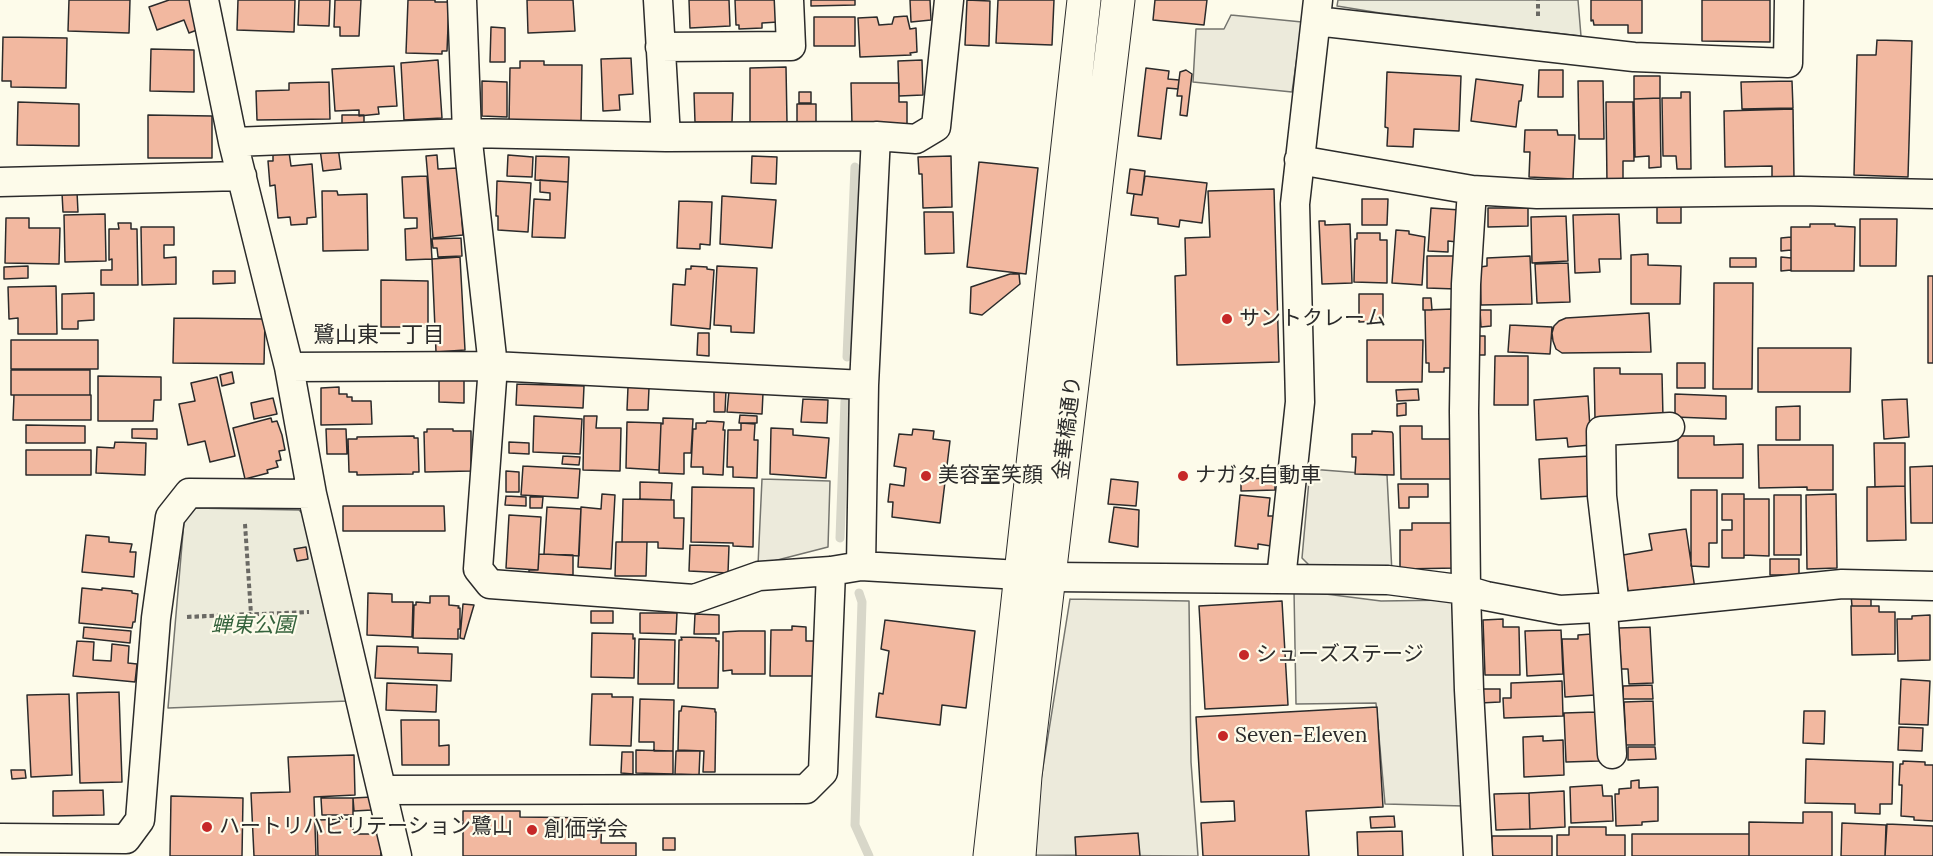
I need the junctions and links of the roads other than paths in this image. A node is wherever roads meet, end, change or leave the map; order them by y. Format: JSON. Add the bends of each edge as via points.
{"nodes":[{"id":1,"x":204,"y":0,"type":"edge"},
{"id":2,"x":462,"y":0,"type":"edge"},
{"id":3,"x":658,"y":0,"type":"edge"},
{"id":4,"x":789,"y":0,"type":"edge"},
{"id":5,"x":949,"y":0,"type":"edge"},
{"id":6,"x":1084,"y":0,"type":"edge"},
{"id":7,"x":1118,"y":0,"type":"edge"},
{"id":8,"x":1789,"y":0,"type":"edge"},
{"id":9,"x":1317,"y":10,"type":"edge"},
{"id":10,"x":660,"y":47,"type":"junction"},
{"id":11,"x":466,"y":133,"type":"junction"},
{"id":12,"x":876,"y":136,"type":"junction"},
{"id":13,"x":666,"y":138,"type":"junction"},
{"id":14,"x":233,"y":142,"type":"junction"},
{"id":15,"x":1299,"y":160,"type":"junction"},
{"id":16,"x":242,"y":176,"type":"junction"},
{"id":17,"x":0,"y":182,"type":"edge"},
{"id":18,"x":1472,"y":190,"type":"junction"},
{"id":19,"x":1933,"y":194,"type":"edge"},
{"id":20,"x":493,"y":366,"type":"junction"},
{"id":21,"x":289,"y":367,"type":"junction"},
{"id":22,"x":864,"y":385,"type":"junction"},
{"id":23,"x":1670,"y":428,"type":"dead end"},
{"id":24,"x":312,"y":494,"type":"junction"},
{"id":25,"x":861,"y":566,"type":"junction"},
{"id":26,"x":831,"y":571,"type":"junction"},
{"id":27,"x":1035,"y":576,"type":"junction"},
{"id":28,"x":1281,"y":579,"type":"junction"},
{"id":29,"x":1933,"y":586,"type":"edge"},
{"id":30,"x":1466,"y":590,"type":"junction"},
{"id":31,"x":1609,"y":607,"type":"junction"},
{"id":32,"x":1612,"y":754,"type":"dead end"},
{"id":33,"x":382,"y":790,"type":"junction"},
{"id":34,"x":0,"y":838,"type":"edge"},
{"id":35,"x":397,"y":856,"type":"edge"},
{"id":36,"x":990,"y":856,"type":"edge"},
{"id":37,"x":1019,"y":856,"type":"edge"},
{"id":38,"x":1478,"y":856,"type":"edge"}],
"edges":[{"from":1,"to":14,"type":"street"},
{"from":2,"to":11,"type":"street"},
{"from":3,"to":10,"type":"street"},
{"from":4,"to":10,"type":"street","via":[[791,46]]},
{"from":5,"to":12,"type":"street","via":[[936,127],[916,139]]},
{"from":6,"to":27,"type":"street","name":"金華橋通り"},
{"from":7,"to":27,"type":"street","name":"金華橋通り"},
{"from":8,"to":9,"type":"street","via":[[1788,63],[1634,57]]},
{"from":9,"to":15,"type":"street"},
{"from":10,"to":13,"type":"street"},
{"from":11,"to":13,"type":"street"},
{"from":11,"to":14,"type":"street"},
{"from":11,"to":20,"type":"street"},
{"from":12,"to":13,"type":"street"},
{"from":12,"to":22,"type":"street"},
{"from":14,"to":16,"type":"street"},
{"from":15,"to":18,"type":"street"},
{"from":15,"to":28,"type":"street","via":[[1295,204],[1300,402]]},
{"from":16,"to":17,"type":"street"},
{"from":16,"to":21,"type":"street"},
{"from":18,"to":19,"type":"street","via":[[1537,194]]},
{"from":18,"to":30,"type":"street","via":[[1464,411]]},
{"from":20,"to":21,"type":"street"},
{"from":20,"to":22,"type":"street"},
{"from":20,"to":26,"type":"street","via":[[478,569],[490,584],[694,599],[759,576]]},
{"from":21,"to":24,"type":"street"},
{"from":22,"to":25,"type":"street"},
{"from":23,"to":31,"type":"street","via":[[1600,431]]},
{"from":24,"to":33,"type":"street"},
{"from":24,"to":34,"type":"street","via":[[189,493],[170,517],[156,618],[140,820],[126,839]]},
{"from":25,"to":26,"type":"street"},
{"from":25,"to":27,"type":"street"},
{"from":26,"to":33,"type":"street","via":[[823,772],[806,789]]},
{"from":27,"to":28,"type":"street"},
{"from":27,"to":36,"type":"street","name":"金華橋通り"},
{"from":27,"to":37,"type":"street","name":"金華橋通り"},
{"from":28,"to":30,"type":"street","via":[[1388,580]]},
{"from":29,"to":31,"type":"street","via":[[1832,584]]},
{"from":30,"to":31,"type":"street","via":[[1560,610]]},
{"from":30,"to":38,"type":"street"},
{"from":31,"to":32,"type":"street"},
{"from":33,"to":35,"type":"street"}]}
